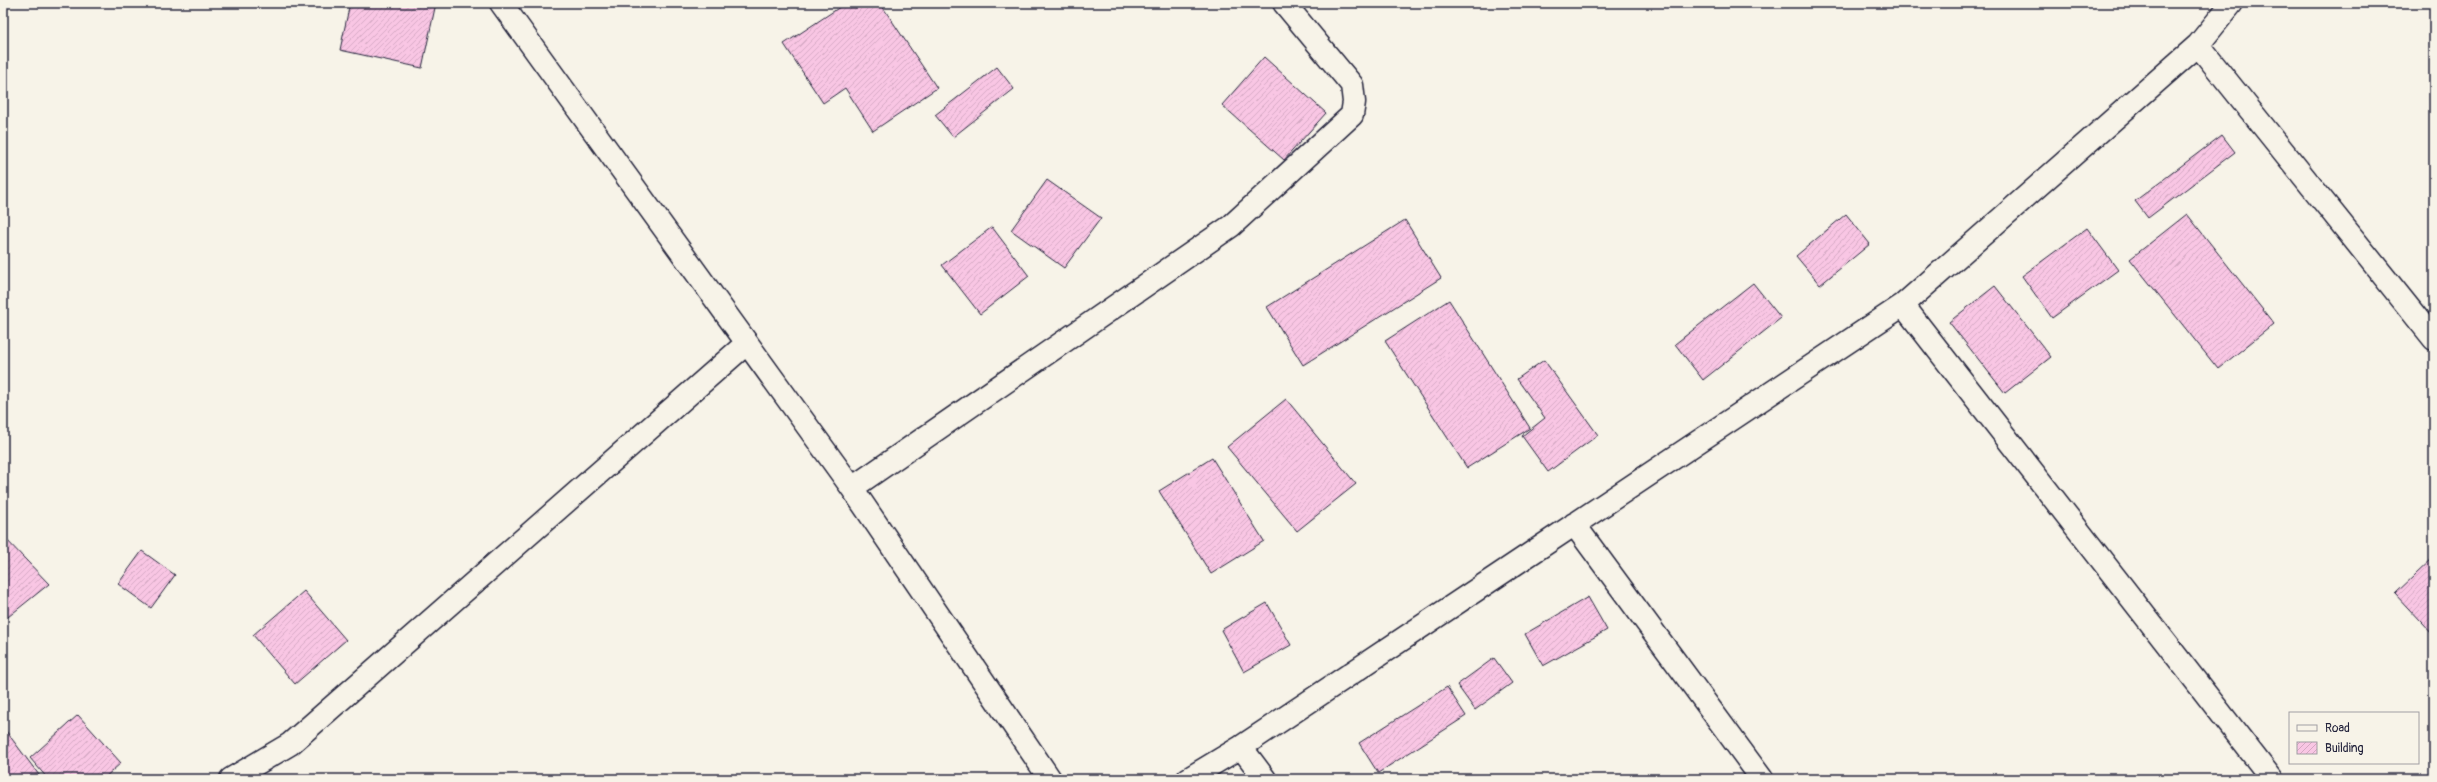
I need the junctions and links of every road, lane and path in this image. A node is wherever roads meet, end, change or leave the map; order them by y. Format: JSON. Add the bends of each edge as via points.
{"nodes":[{"id":1,"x":502,"y":3,"type":"edge"},
{"id":2,"x":1284,"y":3,"type":"edge"},
{"id":3,"x":2232,"y":3,"type":"edge"},
{"id":4,"x":2198,"y":45,"type":"junction"},
{"id":5,"x":1903,"y":305,"type":"junction"},
{"id":6,"x":2434,"y":339,"type":"edge"},
{"id":7,"x":747,"y":343,"type":"junction"},
{"id":8,"x":852,"y":488,"type":"junction"},
{"id":9,"x":1574,"y":524,"type":"junction"},
{"id":10,"x":1241,"y":747,"type":"junction"},
{"id":11,"x":231,"y":779,"type":"edge"},
{"id":12,"x":1050,"y":779,"type":"edge"},
{"id":13,"x":1188,"y":779,"type":"edge"},
{"id":14,"x":1265,"y":779,"type":"edge"},
{"id":15,"x":1762,"y":779,"type":"edge"},
{"id":16,"x":2272,"y":779,"type":"edge"}],
"edges":[{"from":1,"to":7,"type":"street"},
{"from":2,"to":8,"type":"street","via":[[1352,85],[1352,115],[1231,226]]},
{"from":3,"to":4,"type":"street"},
{"from":4,"to":5,"type":"street"},
{"from":4,"to":6,"type":"street"},
{"from":5,"to":9,"type":"street"},
{"from":5,"to":16,"type":"street"},
{"from":7,"to":8,"type":"street"},
{"from":7,"to":11,"type":"street","via":[[290,744]]},
{"from":8,"to":12,"type":"street"},
{"from":9,"to":10,"type":"street"},
{"from":9,"to":15,"type":"street"},
{"from":10,"to":13,"type":"street"},
{"from":10,"to":14,"type":"street"}]}
